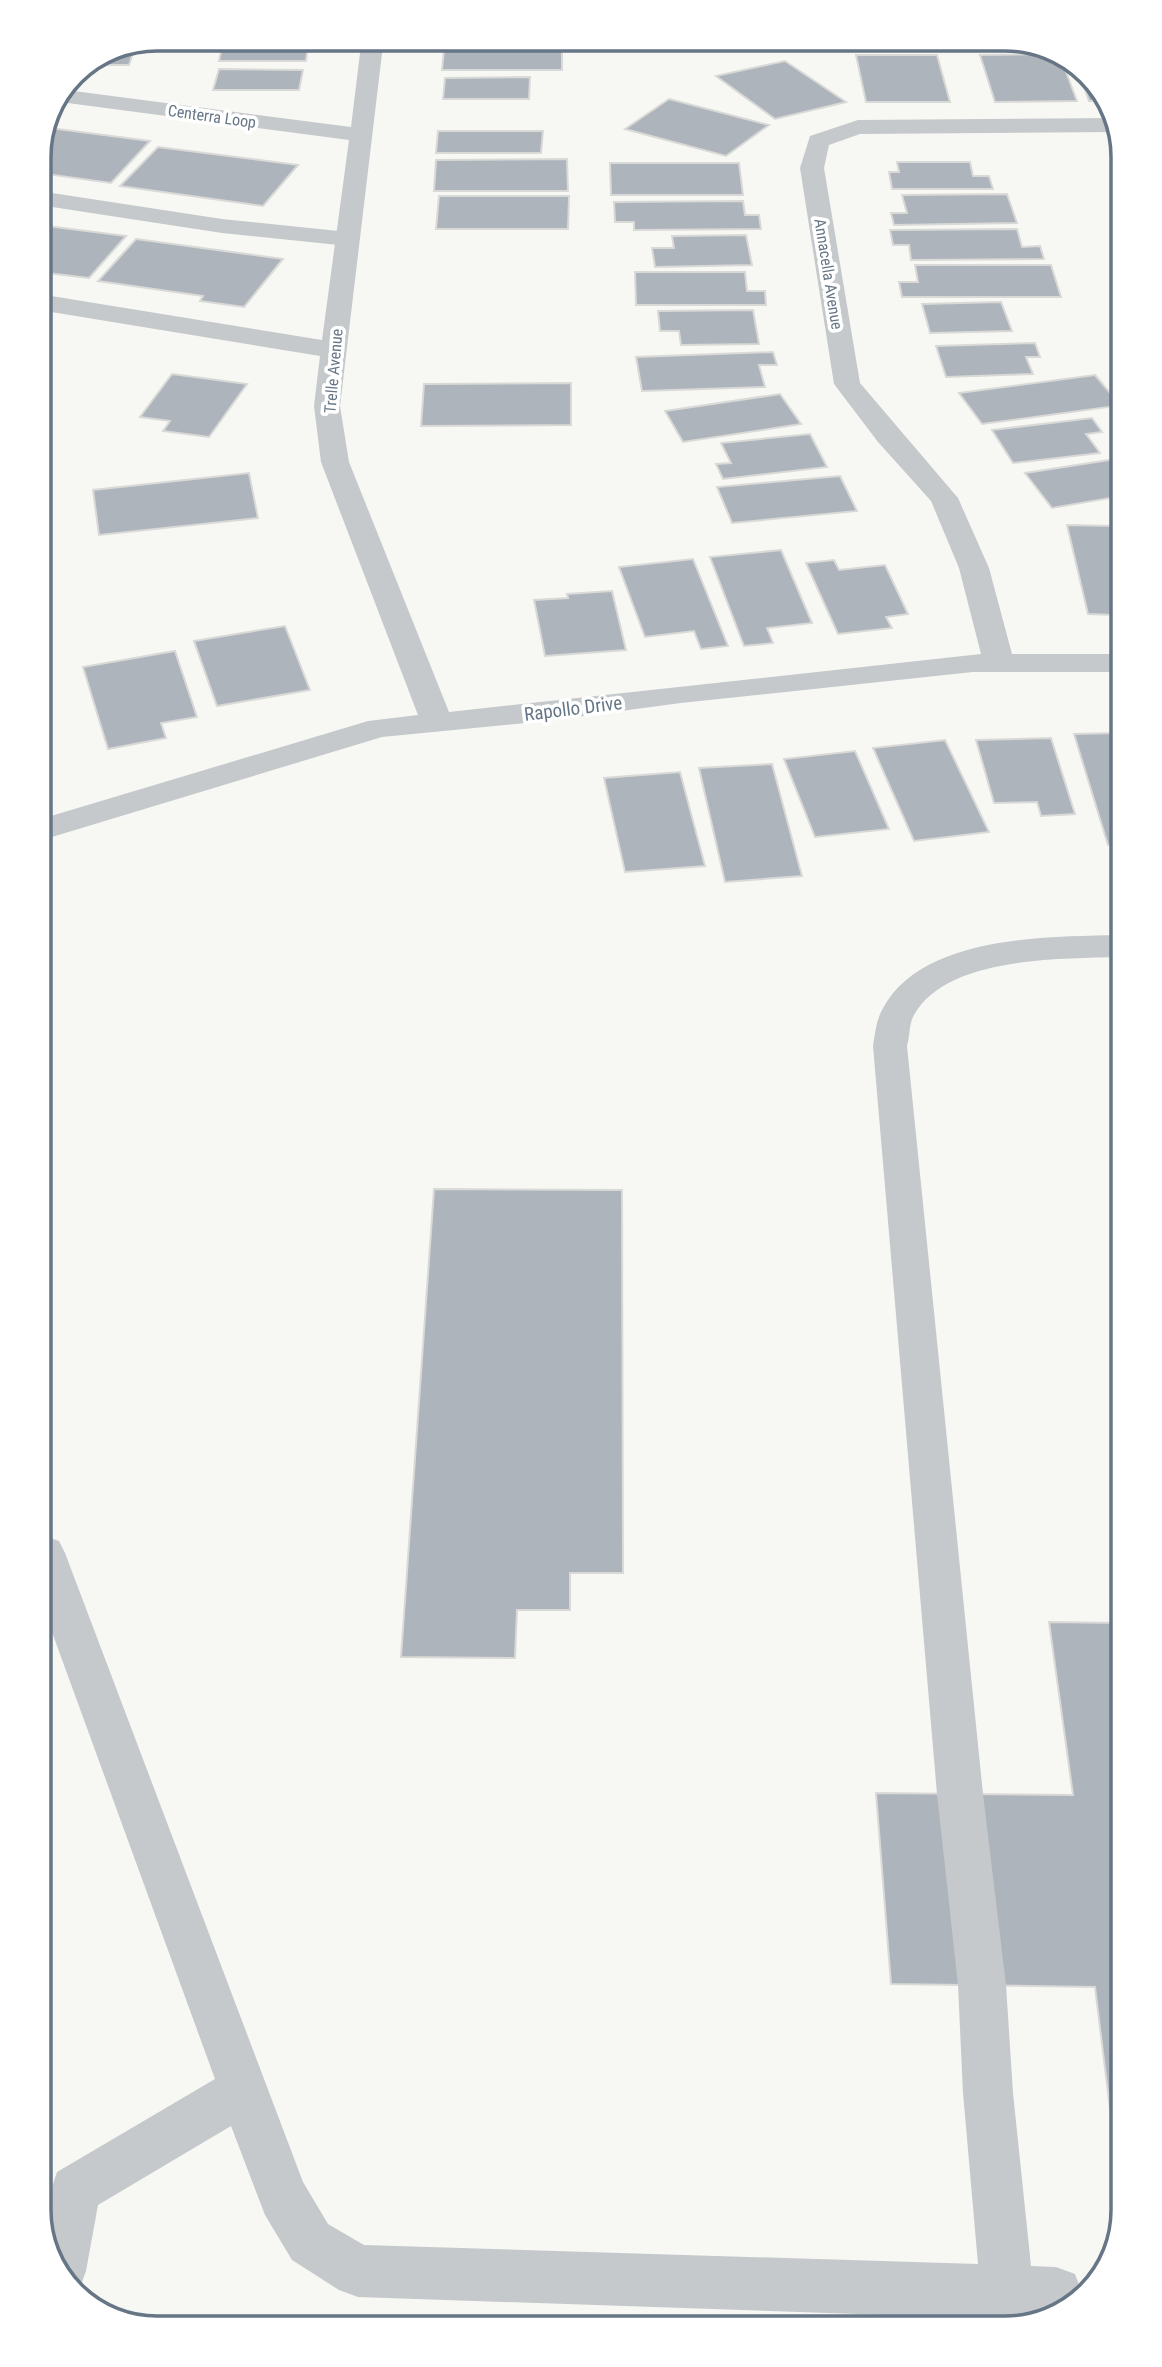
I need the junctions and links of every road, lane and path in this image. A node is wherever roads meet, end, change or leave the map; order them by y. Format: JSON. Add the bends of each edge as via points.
{"nodes":[{"id":1,"x":371,"y":51,"type":"edge"},
{"id":2,"x":70,"y":97,"type":"edge"},
{"id":3,"x":1106,"y":125,"type":"edge"},
{"id":4,"x":361,"y":135,"type":"junction"},
{"id":5,"x":51,"y":200,"type":"edge"},
{"id":6,"x":348,"y":239,"type":"junction"},
{"id":7,"x":51,"y":304,"type":"edge"},
{"id":8,"x":334,"y":350,"type":"junction"},
{"id":9,"x":999,"y":663,"type":"junction"},
{"id":10,"x":1111,"y":663,"type":"edge"},
{"id":11,"x":437,"y":722,"type":"junction"},
{"id":12,"x":51,"y":827,"type":"edge"},
{"id":13,"x":1111,"y":946,"type":"edge"},
{"id":14,"x":51,"y":1572,"type":"edge"},
{"id":15,"x":244,"y":2090,"type":"junction"},
{"id":16,"x":62,"y":2258,"type":"edge"},
{"id":17,"x":1007,"y":2290,"type":"junction"},
{"id":18,"x":1057,"y":2303,"type":"edge"}],
"edges":[{"from":1,"to":4,"type":"street","name":"Trelle Avenue"},
{"from":2,"to":4,"type":"street","name":"Centerra Loop"},
{"from":3,"to":9,"type":"street","name":"Annacella Avenue","via":[[858,127],[818,141],[812,168],[847,383],[944,498],[974,568]]},
{"from":4,"to":6,"type":"street","name":"Trelle Avenue"},
{"from":5,"to":6,"type":"lane","via":[[222,226]]},
{"from":6,"to":8,"type":"street","name":"Trelle Avenue"},
{"from":7,"to":8,"type":"street"},
{"from":8,"to":11,"type":"street","name":"Trelle Avenue","via":[[327,406],[335,461]]},
{"from":9,"to":10,"type":"street","name":"Rapollo Drive"},
{"from":9,"to":11,"type":"street","name":"Rapollo Drive"},
{"from":11,"to":12,"type":"street","name":"Rapollo Drive","via":[[379,728]]},
{"from":13,"to":17,"type":"lane","via":[[1046,949],[967,961],[926,980],[898,1011],[890,1046],[982,1985]]},
{"from":14,"to":15,"type":"lane"},
{"from":15,"to":16,"type":"lane","via":[[75,2190]]},
{"from":15,"to":17,"type":"lane","via":[[283,2197],[310,2242],[358,2271]]},
{"from":17,"to":18,"type":"lane","via":[[1056,2293]]}]}
